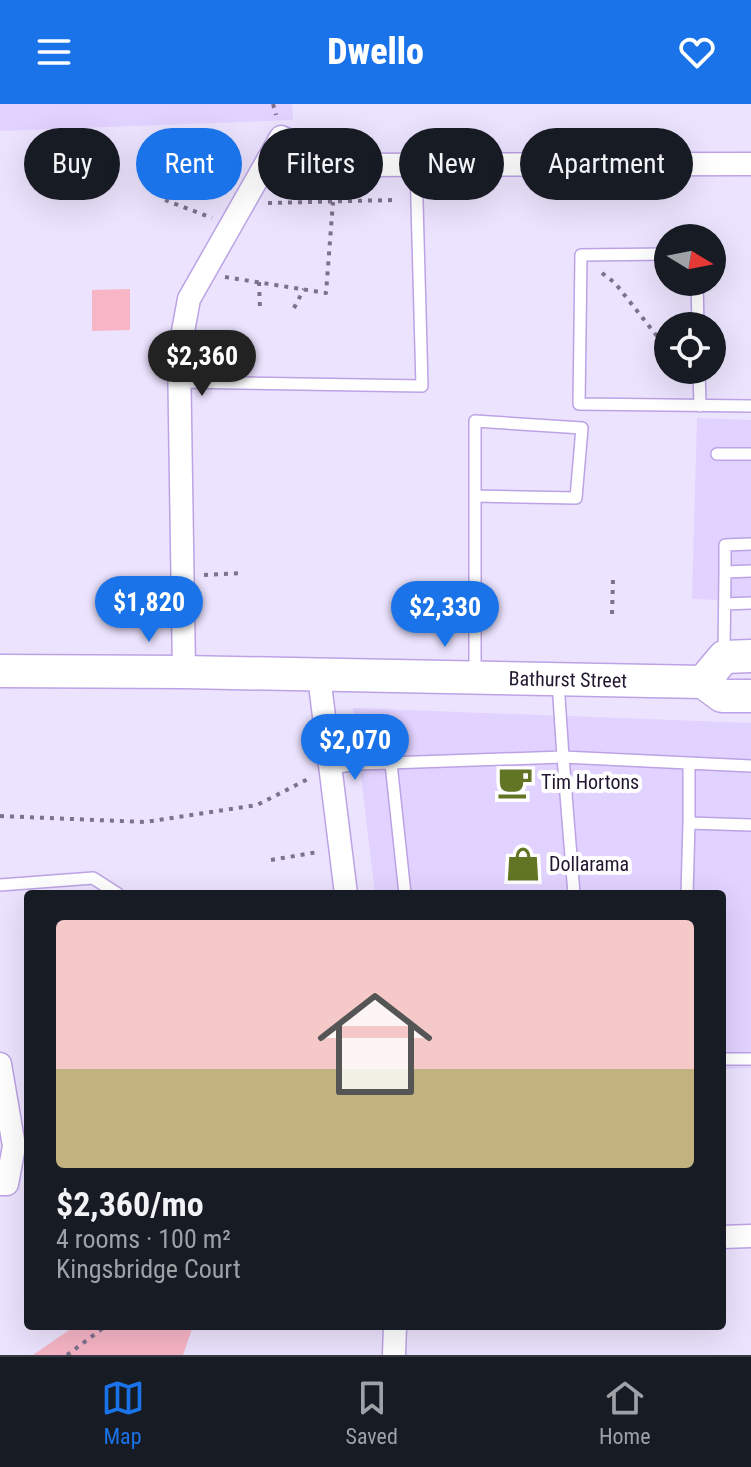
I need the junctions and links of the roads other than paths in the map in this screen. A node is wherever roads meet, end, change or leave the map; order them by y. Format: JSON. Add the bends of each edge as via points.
{"nodes":[{"id":1,"x":751,"y":164,"type":"edge"},
{"id":2,"x":399,"y":165,"type":"edge"},
{"id":3,"x":504,"y":165,"type":"edge"},
{"id":4,"x":417,"y":200,"type":"edge"},
{"id":5,"x":654,"y":254,"type":"edge"},
{"id":6,"x":179,"y":382,"type":"junction"},
{"id":7,"x":699,"y":384,"type":"edge"},
{"id":8,"x":700,"y":406,"type":"junction"},
{"id":9,"x":751,"y":406,"type":"edge"},
{"id":10,"x":717,"y":454,"type":"dead end"},
{"id":11,"x":751,"y":454,"type":"edge"},
{"id":12,"x":475,"y":496,"type":"junction"},
{"id":13,"x":751,"y":544,"type":"edge"},
{"id":14,"x":751,"y":571,"type":"edge"},
{"id":15,"x":725,"y":572,"type":"junction"},
{"id":16,"x":751,"y":603,"type":"edge"},
{"id":17,"x":725,"y":604,"type":"junction"},
{"id":18,"x":738,"y":657,"type":"edge"},
{"id":19,"x":0,"y":671,"type":"edge"},
{"id":20,"x":184,"y":672,"type":"junction"},
{"id":21,"x":319,"y":676,"type":"junction"},
{"id":22,"x":475,"y":677,"type":"junction"},
{"id":23,"x":558,"y":679,"type":"junction"},
{"id":24,"x":703,"y":682,"type":"junction"},
{"id":25,"x":751,"y":696,"type":"edge"},
{"id":26,"x":563,"y":757,"type":"junction"},
{"id":27,"x":391,"y":763,"type":"junction"},
{"id":28,"x":689,"y":763,"type":"junction"},
{"id":29,"x":751,"y":766,"type":"edge"},
{"id":30,"x":330,"y":768,"type":"junction"},
{"id":31,"x":689,"y":823,"type":"junction"},
{"id":32,"x":751,"y":825,"type":"edge"},
{"id":33,"x":0,"y":885,"type":"edge"},
{"id":34,"x":112,"y":890,"type":"edge"},
{"id":35,"x":345,"y":890,"type":"edge"},
{"id":36,"x":405,"y":890,"type":"edge"},
{"id":37,"x":574,"y":890,"type":"edge"},
{"id":38,"x":687,"y":890,"type":"edge"},
{"id":39,"x":726,"y":1059,"type":"edge"},
{"id":40,"x":751,"y":1059,"type":"edge"},
{"id":41,"x":0,"y":1064,"type":"edge"},
{"id":42,"x":0,"y":1184,"type":"edge"},
{"id":43,"x":751,"y":1236,"type":"edge"},
{"id":44,"x":726,"y":1237,"type":"edge"},
{"id":45,"x":395,"y":1330,"type":"edge"},
{"id":46,"x":394,"y":1355,"type":"edge"}],
"edges":[{"from":1,"to":3,"type":"street"},
{"from":2,"to":6,"type":"street","via":[[346,165],[281,137],[189,299]]},
{"from":4,"to":6,"type":"lane","via":[[422,386]]},
{"from":5,"to":8,"type":"lane","via":[[581,255],[579,404]]},
{"from":6,"to":20,"type":"street"},
{"from":7,"to":8,"type":"lane"},
{"from":8,"to":9,"type":"lane"},
{"from":10,"to":11,"type":"lane"},
{"from":12,"to":12,"type":"lane","via":[[576,498],[582,428],[475,421]]},
{"from":12,"to":22,"type":"lane"},
{"from":13,"to":15,"type":"lane","via":[[725,545]]},
{"from":14,"to":15,"type":"lane"},
{"from":15,"to":17,"type":"lane"},
{"from":16,"to":17,"type":"lane"},
{"from":17,"to":18,"type":"lane"},
{"from":18,"to":24,"type":"main road"},
{"from":19,"to":20,"type":"main road","name":"Bathurst Street"},
{"from":20,"to":21,"type":"main road","name":"Bathurst Street"},
{"from":21,"to":22,"type":"main road","name":"Bathurst Street"},
{"from":21,"to":30,"type":"street"},
{"from":22,"to":23,"type":"main road","name":"Bathurst Street"},
{"from":23,"to":24,"type":"main road","name":"Bathurst Street"},
{"from":23,"to":26,"type":"lane"},
{"from":24,"to":25,"type":"main road","name":"Bathurst Street","via":[[722,696]]},
{"from":26,"to":27,"type":"lane"},
{"from":26,"to":28,"type":"lane"},
{"from":26,"to":37,"type":"lane"},
{"from":27,"to":30,"type":"lane"},
{"from":27,"to":36,"type":"lane"},
{"from":28,"to":29,"type":"lane"},
{"from":28,"to":31,"type":"lane"},
{"from":30,"to":35,"type":"street"},
{"from":31,"to":32,"type":"lane"},
{"from":31,"to":38,"type":"lane"},
{"from":33,"to":34,"type":"lane","via":[[93,878]]},
{"from":39,"to":40,"type":"lane"},
{"from":41,"to":42,"type":"street","via":[[14,1146],[7,1184]]},
{"from":43,"to":44,"type":"street"},
{"from":45,"to":46,"type":"street"}]}
